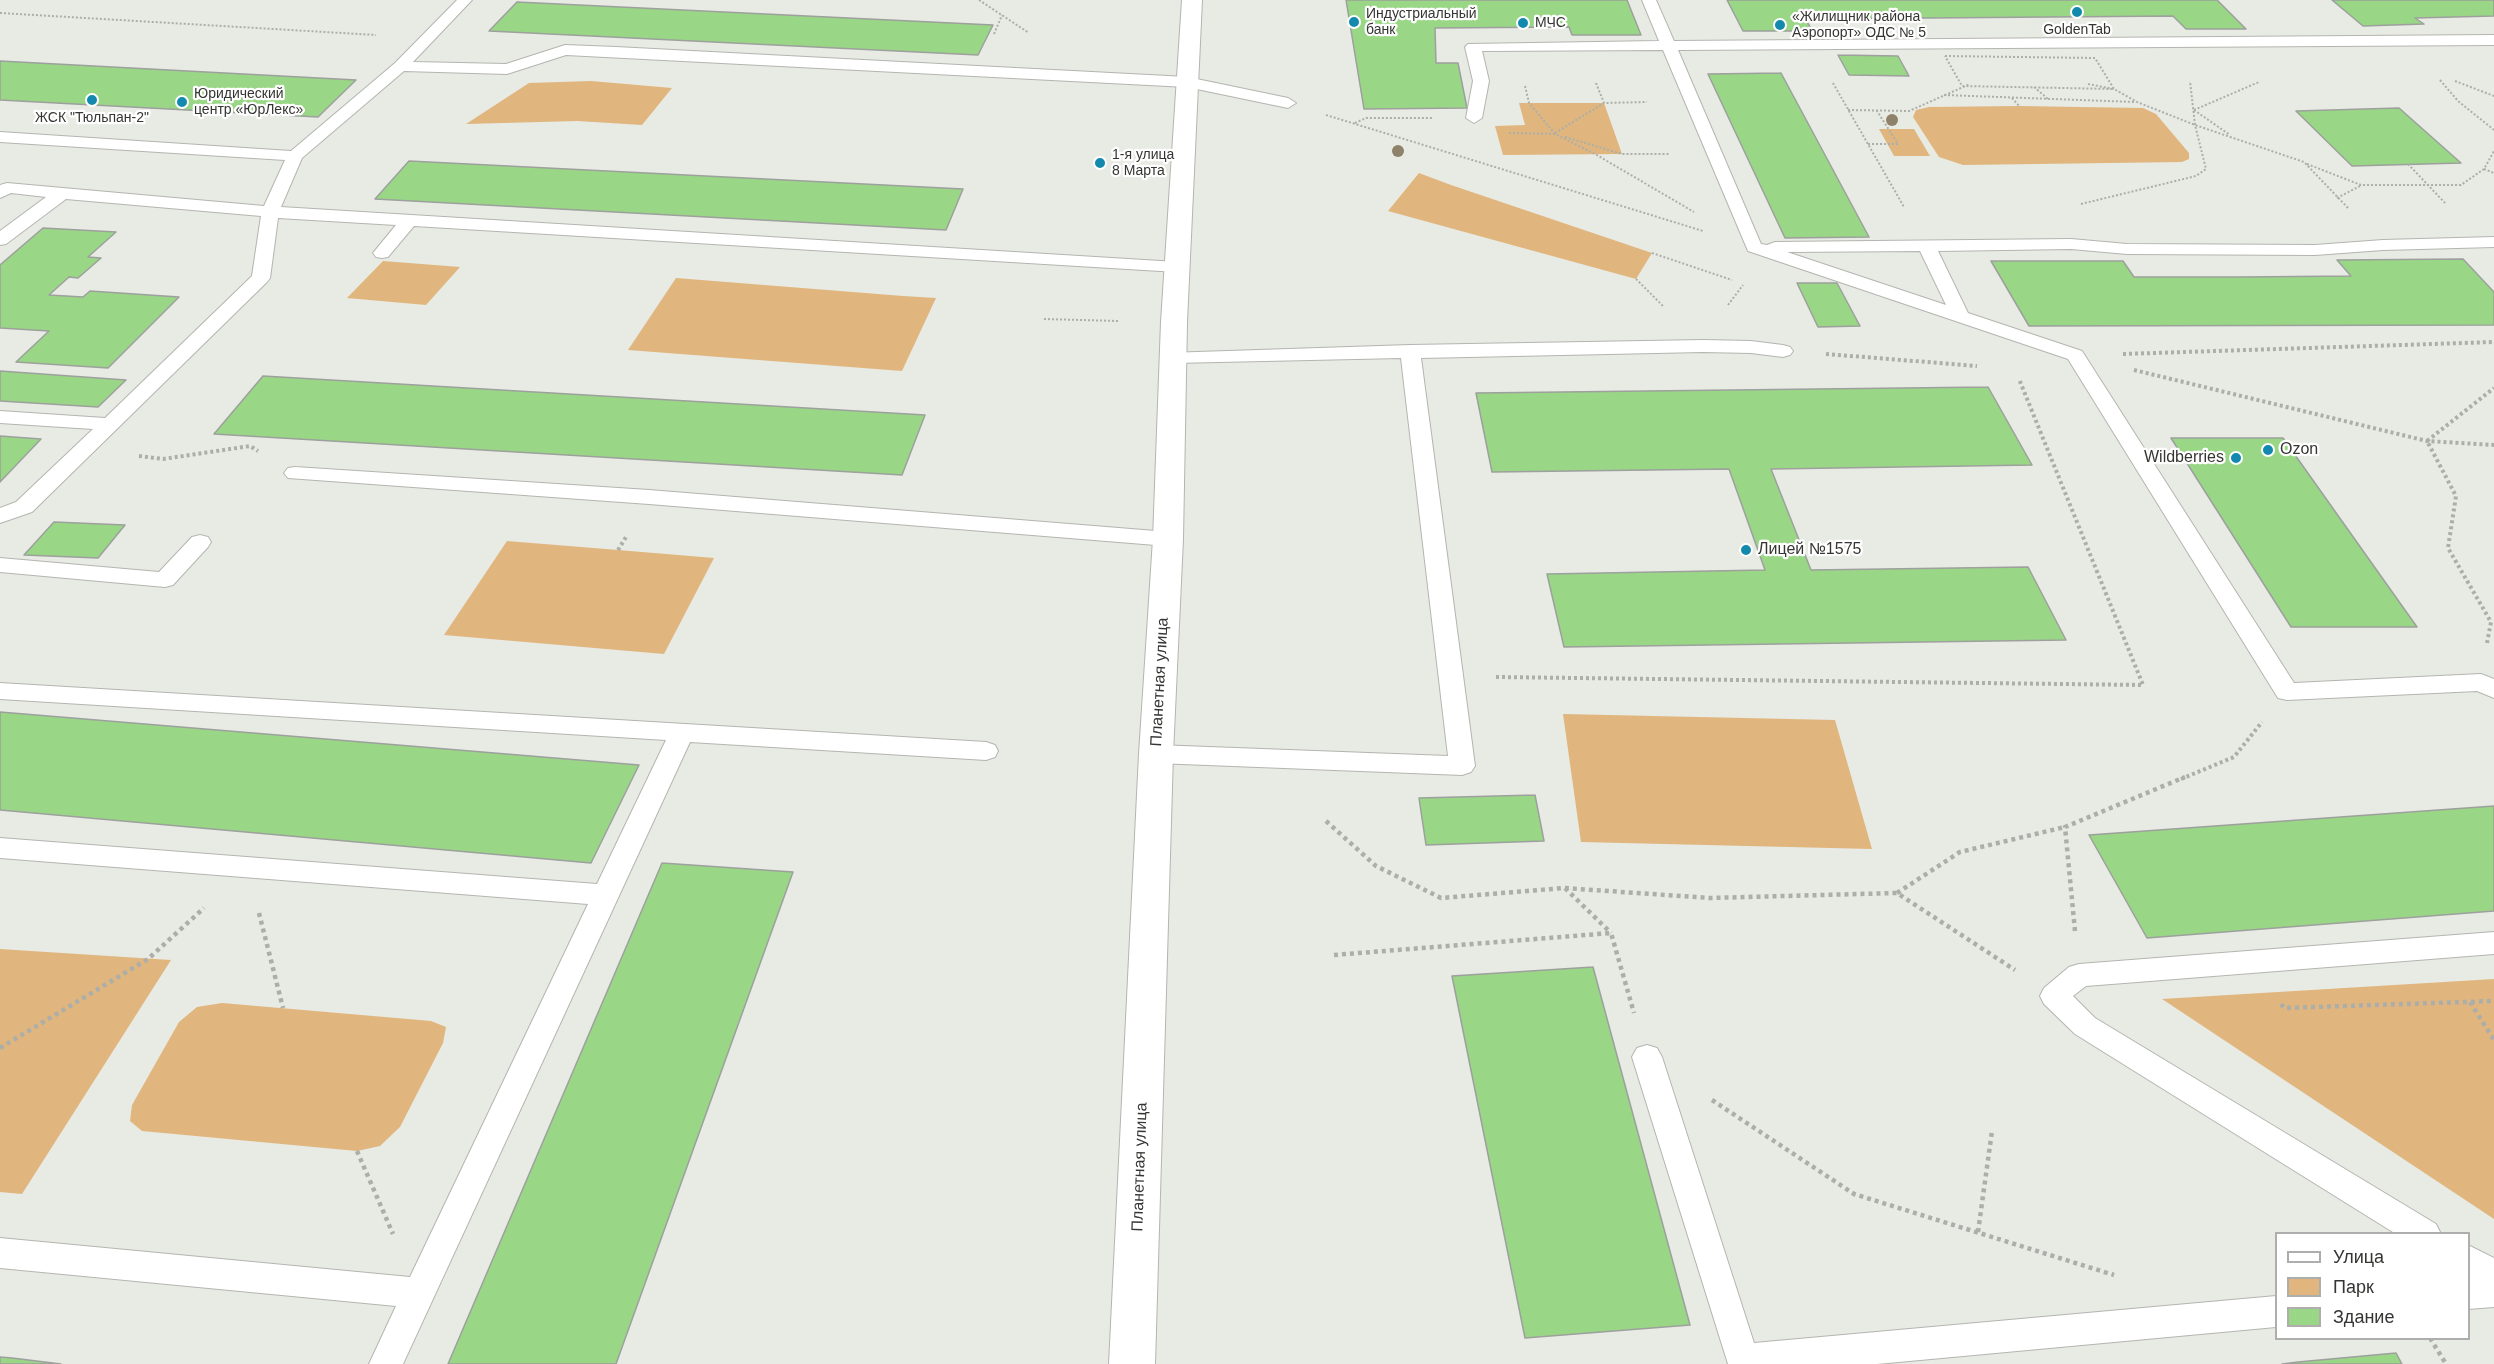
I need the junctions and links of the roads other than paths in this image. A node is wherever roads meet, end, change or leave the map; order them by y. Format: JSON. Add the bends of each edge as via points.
{"nodes":[{"id":1,"x":465,"y":0,"type":"edge"},
{"id":2,"x":1192,"y":0,"type":"edge"},
{"id":3,"x":1649,"y":0,"type":"edge"},
{"id":4,"x":2494,"y":40,"type":"edge"},
{"id":5,"x":1669,"y":46,"type":"junction"},
{"id":6,"x":400,"y":66,"type":"junction"},
{"id":7,"x":1187,"y":82,"type":"junction"},
{"id":8,"x":1288,"y":103,"type":"road end"},
{"id":9,"x":1474,"y":118,"type":"road end"},
{"id":10,"x":0,"y":138,"type":"edge"},
{"id":11,"x":295,"y":156,"type":"junction"},
{"id":12,"x":62,"y":193,"type":"junction"},
{"id":13,"x":0,"y":194,"type":"edge"},
{"id":14,"x":270,"y":212,"type":"junction"},
{"id":15,"x":410,"y":220,"type":"junction"},
{"id":16,"x":0,"y":240,"type":"edge"},
{"id":17,"x":2494,"y":242,"type":"edge"},
{"id":18,"x":1754,"y":247,"type":"junction"},
{"id":19,"x":1927,"y":247,"type":"junction"},
{"id":20,"x":382,"y":253,"type":"dead end"},
{"id":21,"x":1177,"y":267,"type":"junction"},
{"id":22,"x":1961,"y":317,"type":"junction"},
{"id":23,"x":1410,"y":351,"type":"junction"},
{"id":24,"x":1783,"y":351,"type":"road end"},
{"id":25,"x":1174,"y":357,"type":"junction"},
{"id":26,"x":0,"y":417,"type":"edge"},
{"id":27,"x":109,"y":424,"type":"junction"},
{"id":28,"x":295,"y":473,"type":"road end"},
{"id":29,"x":24,"y":507,"type":"junction"},
{"id":30,"x":0,"y":516,"type":"edge"},
{"id":31,"x":0,"y":532,"type":"edge"},
{"id":32,"x":1168,"y":539,"type":"junction"},
{"id":33,"x":200,"y":542,"type":"dead end"},
{"id":34,"x":0,"y":565,"type":"edge"},
{"id":35,"x":2487,"y":686,"type":"edge"},
{"id":36,"x":0,"y":691,"type":"edge"},
{"id":37,"x":682,"y":732,"type":"junction"},
{"id":38,"x":986,"y":751,"type":"dead end"},
{"id":39,"x":1156,"y":754,"type":"junction"},
{"id":40,"x":0,"y":848,"type":"edge"},
{"id":41,"x":605,"y":895,"type":"junction"},
{"id":42,"x":2494,"y":943,"type":"edge"},
{"id":43,"x":1647,"y":1058,"type":"road end"},
{"id":44,"x":2423,"y":1232,"type":"edge"},
{"id":45,"x":0,"y":1253,"type":"edge"},
{"id":46,"x":2470,"y":1261,"type":"edge"},
{"id":47,"x":2494,"y":1275,"type":"edge"},
{"id":48,"x":2494,"y":1292,"type":"edge"},
{"id":49,"x":419,"y":1293,"type":"junction"},
{"id":50,"x":2470,"y":1294,"type":"edge"},
{"id":51,"x":2275,"y":1312,"type":"edge"},
{"id":52,"x":386,"y":1364,"type":"edge"},
{"id":53,"x":1132,"y":1364,"type":"edge"}],
"edges":[{"from":1,"to":6,"type":"lane"},
{"from":2,"to":7,"type":"street","name":"Планетная улица"},
{"from":3,"to":5,"type":"lane"},
{"from":4,"to":5,"type":"lane"},
{"from":5,"to":9,"type":"lane","via":[[1473,47],[1481,81]]},
{"from":5,"to":18,"type":"lane"},
{"from":6,"to":7,"type":"lane","via":[[507,69],[565,50]]},
{"from":6,"to":11,"type":"lane"},
{"from":7,"to":8,"type":"lane"},
{"from":7,"to":21,"type":"street","name":"Планетная улица"},
{"from":10,"to":11,"type":"lane"},
{"from":11,"to":14,"type":"lane"},
{"from":12,"to":13,"type":"lane","via":[[7,188]]},
{"from":12,"to":14,"type":"lane"},
{"from":12,"to":16,"type":"lane"},
{"from":14,"to":15,"type":"lane"},
{"from":14,"to":27,"type":"lane","via":[[261,278]]},
{"from":15,"to":20,"type":"lane"},
{"from":15,"to":21,"type":"lane"},
{"from":17,"to":19,"type":"lane","via":[[2315,250],[2127,249],[2071,244]]},
{"from":18,"to":19,"type":"lane"},
{"from":18,"to":22,"type":"lane"},
{"from":19,"to":22,"type":"lane"},
{"from":21,"to":25,"type":"street","name":"Планетная улица"},
{"from":22,"to":35,"type":"lane","via":[[2075,355],[2287,692]]},
{"from":23,"to":24,"type":"lane","via":[[1703,346]]},
{"from":23,"to":25,"type":"lane"},
{"from":23,"to":39,"type":"lane","via":[[1462,766]]},
{"from":25,"to":32,"type":"street","name":"Планетная улица"},
{"from":26,"to":27,"type":"lane"},
{"from":27,"to":29,"type":"lane"},
{"from":28,"to":32,"type":"lane"},
{"from":29,"to":30,"type":"lane"},
{"from":29,"to":31,"type":"lane"},
{"from":32,"to":39,"type":"street","name":"Планетная улица"},
{"from":33,"to":34,"type":"lane","via":[[165,580]]},
{"from":36,"to":37,"type":"lane"},
{"from":37,"to":38,"type":"lane"},
{"from":37,"to":41,"type":"lane"},
{"from":39,"to":53,"type":"street","name":"Планетная улица"},
{"from":40,"to":41,"type":"lane"},
{"from":41,"to":49,"type":"lane"},
{"from":42,"to":44,"type":"lane","via":[[2079,975],[2055,996],[2085,1026]]},
{"from":43,"to":51,"type":"lane","via":[[1743,1360]]},
{"from":45,"to":49,"type":"lane"},
{"from":46,"to":47,"type":"lane"},
{"from":48,"to":50,"type":"lane"},
{"from":49,"to":52,"type":"lane"}]}
